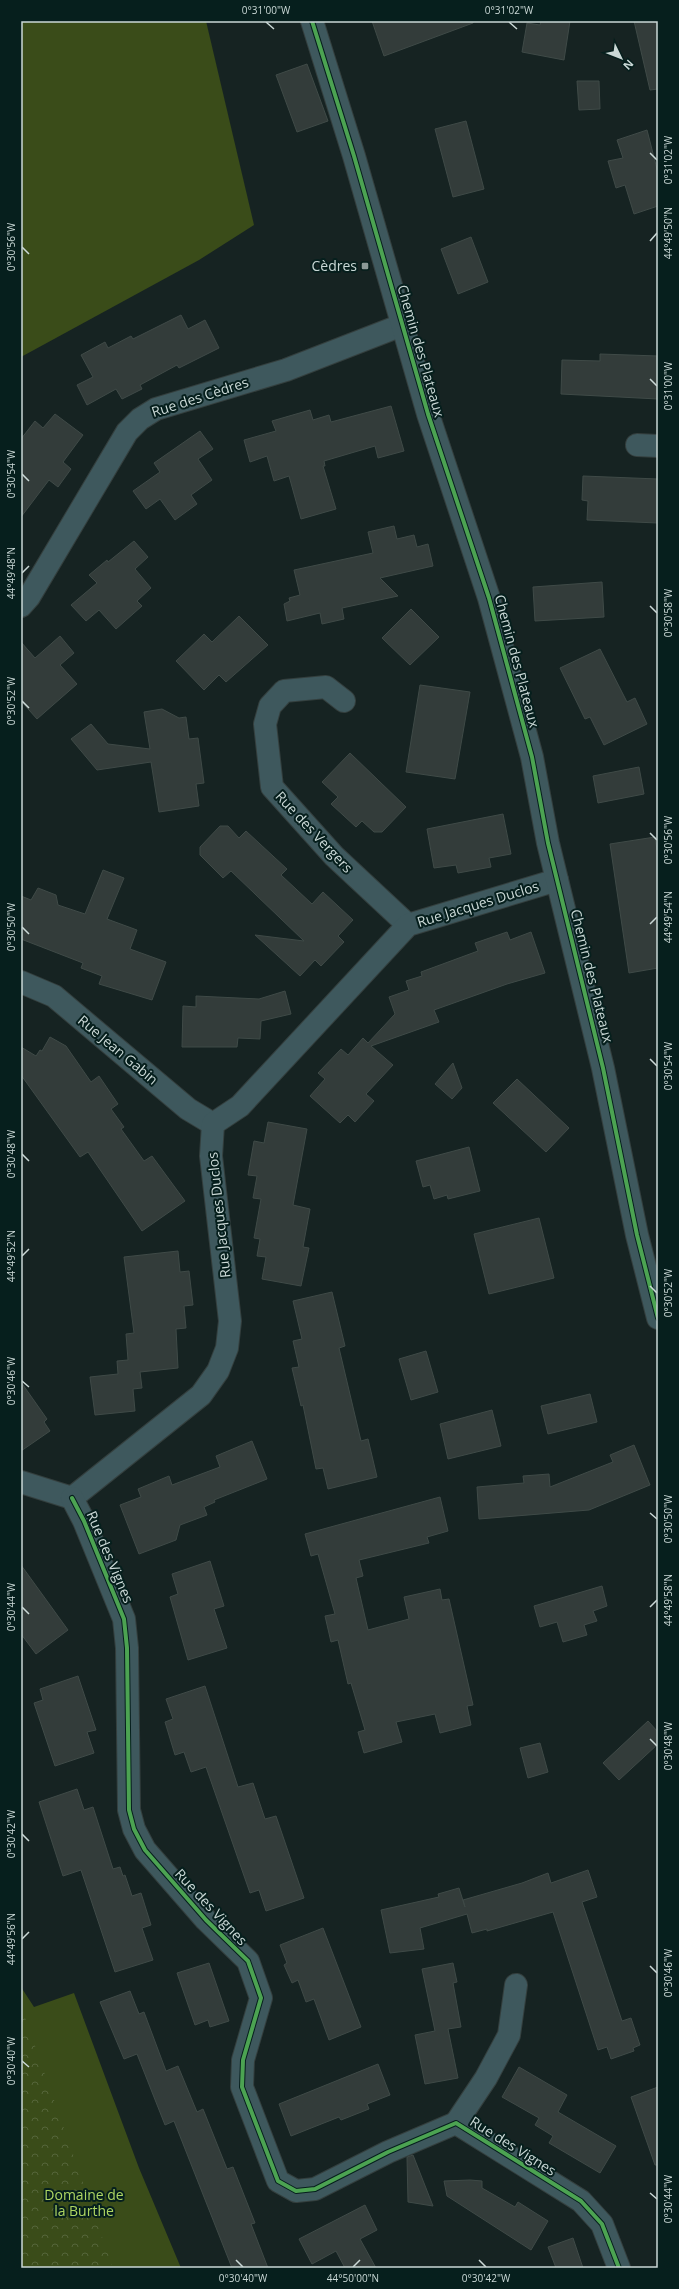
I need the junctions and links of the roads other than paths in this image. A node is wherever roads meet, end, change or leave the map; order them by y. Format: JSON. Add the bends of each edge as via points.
{"nodes":[{"id":1,"x":312,"y":21,"type":"edge"},
{"id":2,"x":402,"y":325,"type":"junction"},
{"id":3,"x":21,"y":606,"type":"edge"},
{"id":4,"x":344,"y":701,"type":"dead end"},
{"id":5,"x":557,"y":880,"type":"junction"},
{"id":6,"x":408,"y":925,"type":"junction"},
{"id":7,"x":21,"y":982,"type":"edge"},
{"id":8,"x":213,"y":1124,"type":"junction"},
{"id":9,"x":658,"y":1318,"type":"edge"},
{"id":10,"x":21,"y":1482,"type":"edge"},
{"id":11,"x":72,"y":1498,"type":"junction"},
{"id":12,"x":516,"y":1985,"type":"dead end"},
{"id":13,"x":456,"y":2123,"type":"junction"},
{"id":14,"x":619,"y":2268,"type":"edge"}],
"edges":[{"from":1,"to":2,"type":"street","name":"Chemin des Plateaux"},
{"from":2,"to":3,"type":"street","name":"Rue des Cèdres","via":[[286,370],[156,409],[140,418],[127,432],[29,597]]},
{"from":2,"to":5,"type":"street","name":"Chemin des Plateaux","via":[[428,414],[489,598],[532,757]]},
{"from":4,"to":6,"type":"street","name":"Rue des Vergers","via":[[326,687],[284,690],[270,706],[265,724],[272,787],[334,856]]},
{"from":5,"to":6,"type":"street","name":"Rue Jacques Duclos"},
{"from":5,"to":9,"type":"street","name":"Chemin des Plateaux","via":[[603,1068],[637,1235]]},
{"from":6,"to":8,"type":"street","name":"Rue Jacques Duclos","via":[[240,1106]]},
{"from":7,"to":8,"type":"street","name":"Rue Jean Gabin","via":[[54,996],[188,1109]]},
{"from":8,"to":11,"type":"street","name":"Rue Jacques Duclos","via":[[211,1156],[230,1321],[227,1348],[218,1371],[201,1395]]},
{"from":10,"to":11,"type":"street"},
{"from":11,"to":13,"type":"street","name":"Rue des Vignes","via":[[124,1619],[127,1648],[129,1810],[134,1829],[146,1850],[186,1897],[248,1961],[261,1998],[243,2060],[242,2087],[278,2181],[296,2191],[315,2190],[388,2152]]},
{"from":12,"to":13,"type":"street","via":[[509,2036],[486,2078]]},
{"from":13,"to":14,"type":"street","name":"Rue des Vignes","via":[[581,2201],[602,2224]]}]}
